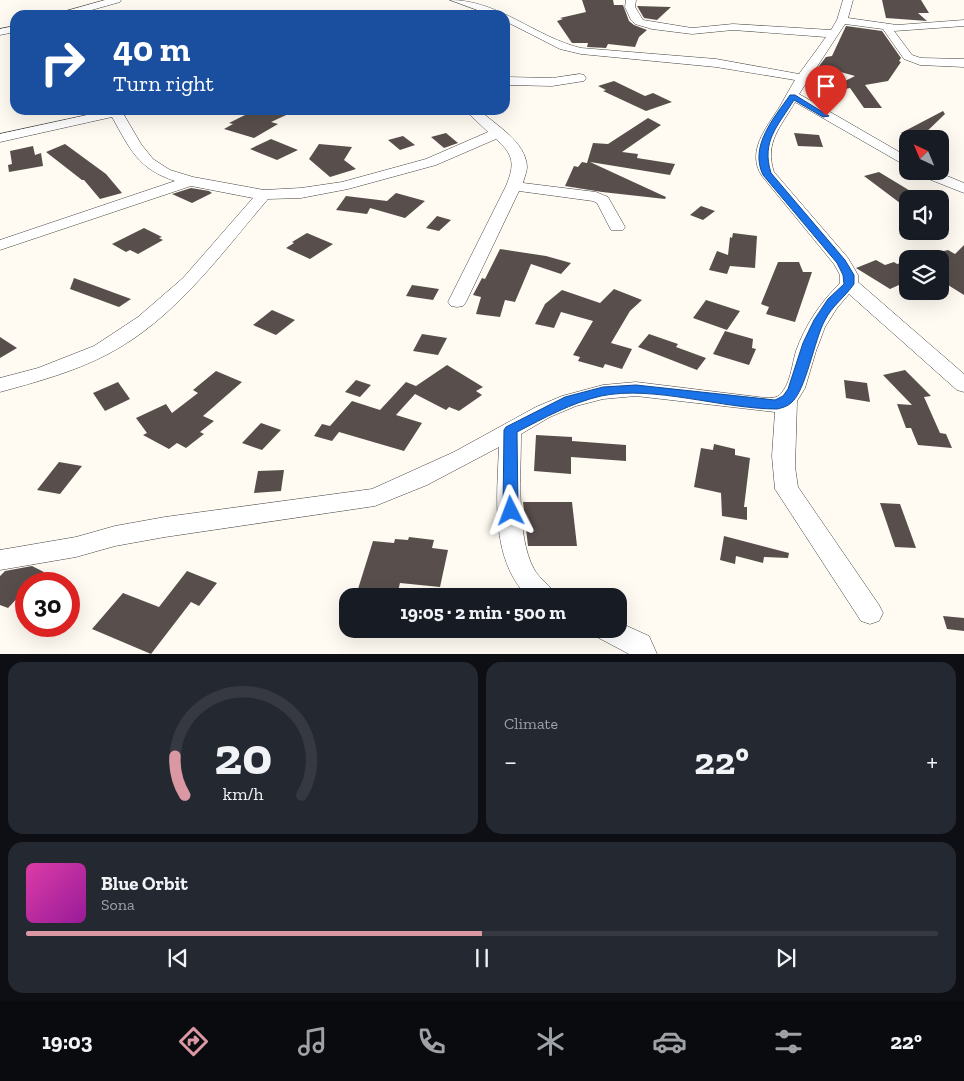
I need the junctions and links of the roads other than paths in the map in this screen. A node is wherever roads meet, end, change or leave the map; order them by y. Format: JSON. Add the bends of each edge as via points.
{"nodes":[{"id":1,"x":116,"y":0,"type":"edge"},
{"id":2,"x":632,"y":0,"type":"edge"},
{"id":3,"x":848,"y":0,"type":"edge"},
{"id":4,"x":470,"y":1,"type":"edge"},
{"id":5,"x":456,"y":5,"type":"edge"},
{"id":6,"x":81,"y":10,"type":"edge"},
{"id":7,"x":490,"y":10,"type":"edge"},
{"id":8,"x":510,"y":20,"type":"edge"},
{"id":9,"x":964,"y":24,"type":"edge"},
{"id":10,"x":838,"y":27,"type":"junction"},
{"id":11,"x":889,"y":27,"type":"junction"},
{"id":12,"x":964,"y":62,"type":"edge"},
{"id":13,"x":580,"y":78,"type":"dead end"},
{"id":14,"x":802,"y":78,"type":"junction"},
{"id":15,"x":510,"y":81,"type":"edge"},
{"id":16,"x":793,"y":96,"type":"junction"},
{"id":17,"x":109,"y":115,"type":"edge"},
{"id":18,"x":124,"y":115,"type":"edge"},
{"id":19,"x":477,"y":115,"type":"edge"},
{"id":20,"x":497,"y":133,"type":"junction"},
{"id":21,"x":0,"y":138,"type":"edge"},
{"id":22,"x":899,"y":158,"type":"edge"},
{"id":23,"x":190,"y":180,"type":"junction"},
{"id":24,"x":944,"y":180,"type":"edge"},
{"id":25,"x":514,"y":186,"type":"junction"},
{"id":26,"x":964,"y":188,"type":"edge"},
{"id":27,"x":264,"y":195,"type":"junction"},
{"id":28,"x":617,"y":227,"type":"dead end"},
{"id":29,"x":0,"y":245,"type":"edge"},
{"id":30,"x":849,"y":284,"type":"junction"},
{"id":31,"x":457,"y":302,"type":"dead end"},
{"id":32,"x":0,"y":385,"type":"edge"},
{"id":33,"x":964,"y":385,"type":"edge"},
{"id":34,"x":787,"y":400,"type":"junction"},
{"id":35,"x":510,"y":430,"type":"junction"},
{"id":36,"x":0,"y":560,"type":"edge"},
{"id":37,"x":536,"y":588,"type":"edge"},
{"id":38,"x":870,"y":613,"type":"dead end"},
{"id":39,"x":625,"y":638,"type":"edge"},
{"id":40,"x":643,"y":654,"type":"edge"}],
"edges":[{"from":1,"to":6,"type":"street"},
{"from":2,"to":10,"type":"street","via":[[630,7],[635,18],[652,26],[692,31],[733,27]]},
{"from":3,"to":10,"type":"street"},
{"from":4,"to":5,"type":"street"},
{"from":4,"to":7,"type":"street"},
{"from":8,"to":14,"type":"street","via":[[564,47],[580,51],[716,62]]},
{"from":9,"to":11,"type":"street"},
{"from":10,"to":11,"type":"street"},
{"from":10,"to":14,"type":"street"},
{"from":11,"to":12,"type":"street","via":[[908,57],[920,61]]},
{"from":13,"to":15,"type":"street","via":[[552,82]]},
{"from":14,"to":16,"type":"street"},
{"from":16,"to":22,"type":"street"},
{"from":16,"to":30,"type":"street","via":[[763,148],[766,174],[842,262],[849,275]]},
{"from":17,"to":21,"type":"street"},
{"from":18,"to":23,"type":"street","via":[[135,146],[148,162],[165,173]]},
{"from":19,"to":20,"type":"street"},
{"from":20,"to":25,"type":"street","via":[[518,156],[520,168]]},
{"from":20,"to":27,"type":"street","via":[[432,162],[343,186]]},
{"from":23,"to":27,"type":"street"},
{"from":23,"to":29,"type":"street"},
{"from":24,"to":26,"type":"street"},
{"from":25,"to":28,"type":"street","via":[[596,196],[603,200]]},
{"from":25,"to":31,"type":"street"},
{"from":27,"to":32,"type":"street","via":[[189,282],[145,321],[101,350],[44,373]]},
{"from":30,"to":33,"type":"street"},
{"from":30,"to":34,"type":"street","via":[[819,320],[808,343],[794,390]]},
{"from":34,"to":35,"type":"street","via":[[766,405],[636,389],[603,392],[569,400]]},
{"from":34,"to":38,"type":"street","via":[[783,472],[787,488]]},
{"from":35,"to":36,"type":"street","via":[[462,458],[375,496],[165,527]]},
{"from":35,"to":37,"type":"street","via":[[509,495],[513,543],[524,574]]},
{"from":39,"to":40,"type":"street","via":[[639,645]]}]}
